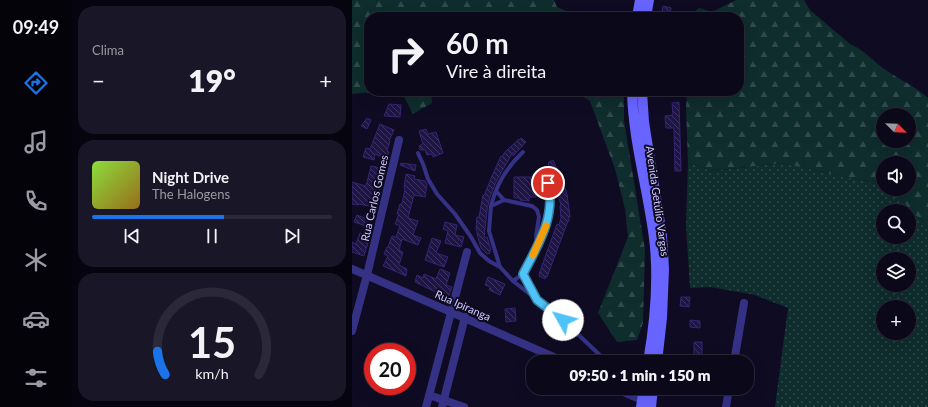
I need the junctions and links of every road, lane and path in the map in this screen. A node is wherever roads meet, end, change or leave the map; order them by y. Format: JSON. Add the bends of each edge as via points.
{"nodes":[{"id":1,"x":640,"y":0,"type":"edge"},
{"id":2,"x":649,"y":0,"type":"edge"},
{"id":3,"x":638,"y":12,"type":"edge"},
{"id":4,"x":647,"y":12,"type":"edge"},
{"id":5,"x":632,"y":96,"type":"edge"},
{"id":6,"x":642,"y":96,"type":"edge"},
{"id":7,"x":399,"y":140,"type":"dead end"},
{"id":8,"x":523,"y":152,"type":"dead end"},
{"id":9,"x":418,"y":153,"type":"dead end"},
{"id":10,"x":548,"y":183,"type":"dead end"},
{"id":11,"x":496,"y":191,"type":"junction"},
{"id":12,"x":504,"y":200,"type":"junction"},
{"id":13,"x":491,"y":206,"type":"junction"},
{"id":14,"x":537,"y":246,"type":"junction"},
{"id":15,"x":467,"y":252,"type":"dead end"},
{"id":16,"x":500,"y":267,"type":"junction"},
{"id":17,"x":352,"y":269,"type":"edge"},
{"id":18,"x":523,"y":274,"type":"junction"},
{"id":19,"x":367,"y":275,"type":"junction"},
{"id":20,"x":513,"y":281,"type":"junction"},
{"id":21,"x":537,"y":300,"type":"junction"},
{"id":22,"x":744,"y":303,"type":"dead end"},
{"id":23,"x":452,"y":312,"type":"junction"},
{"id":24,"x":465,"y":318,"type":"junction"},
{"id":25,"x":352,"y":330,"type":"edge"},
{"id":26,"x":549,"y":355,"type":"edge"},
{"id":27,"x":600,"y":355,"type":"edge"},
{"id":28,"x":649,"y":355,"type":"edge"},
{"id":29,"x":658,"y":355,"type":"edge"},
{"id":30,"x":735,"y":355,"type":"edge"},
{"id":31,"x":429,"y":395,"type":"junction"},
{"id":32,"x":627,"y":395,"type":"edge"},
{"id":33,"x":644,"y":395,"type":"edge"},
{"id":34,"x":650,"y":395,"type":"edge"},
{"id":35,"x":728,"y":395,"type":"edge"},
{"id":36,"x":443,"y":403,"type":"edge"},
{"id":37,"x":645,"y":405,"type":"edge"},
{"id":38,"x":426,"y":407,"type":"edge"},
{"id":39,"x":464,"y":407,"type":"edge"},
{"id":40,"x":726,"y":407,"type":"edge"}],
"edges":[{"from":1,"to":3,"type":"main road"},
{"from":2,"to":4,"type":"main road"},
{"from":5,"to":28,"type":"main road","name":"Avenida Getúlio Vargas","via":[[633,117],[654,240],[655,294]]},
{"from":6,"to":29,"type":"main road","name":"Avenida Getúlio Vargas","via":[[662,236],[664,269]]},
{"from":7,"to":19,"type":"street","name":"Rua Carlos Gomes"},
{"from":8,"to":11,"type":"lane","via":[[505,172]]},
{"from":9,"to":16,"type":"lane","via":[[437,194],[455,214],[480,253],[489,262]]},
{"from":10,"to":14,"type":"lane","via":[[550,207],[547,223]]},
{"from":11,"to":12,"type":"lane"},
{"from":11,"to":13,"type":"lane"},
{"from":12,"to":13,"type":"lane"},
{"from":12,"to":14,"type":"lane","via":[[532,206],[537,210]]},
{"from":13,"to":16,"type":"lane","via":[[489,231]]},
{"from":14,"to":18,"type":"lane"},
{"from":15,"to":23,"type":"street"},
{"from":16,"to":20,"type":"lane"},
{"from":17,"to":19,"type":"street","name":"Rua Ipiranga"},
{"from":18,"to":20,"type":"lane"},
{"from":18,"to":21,"type":"lane"},
{"from":19,"to":23,"type":"street","name":"Rua Ipiranga"},
{"from":19,"to":25,"type":"street","name":"Rua Carlos Gomes"},
{"from":20,"to":21,"type":"lane"},
{"from":21,"to":27,"type":"lane","via":[[563,320]]},
{"from":22,"to":30,"type":"street"},
{"from":23,"to":24,"type":"street","name":"Rua Ipiranga"},
{"from":23,"to":31,"type":"street"},
{"from":24,"to":26,"type":"street","name":"Rua Ipiranga"},
{"from":24,"to":36,"type":"street"},
{"from":31,"to":36,"type":"street"},
{"from":31,"to":38,"type":"street"},
{"from":32,"to":37,"type":"street"},
{"from":33,"to":37,"type":"main road"},
{"from":34,"to":37,"type":"main road"},
{"from":35,"to":40,"type":"street"},
{"from":36,"to":39,"type":"street"}]}
